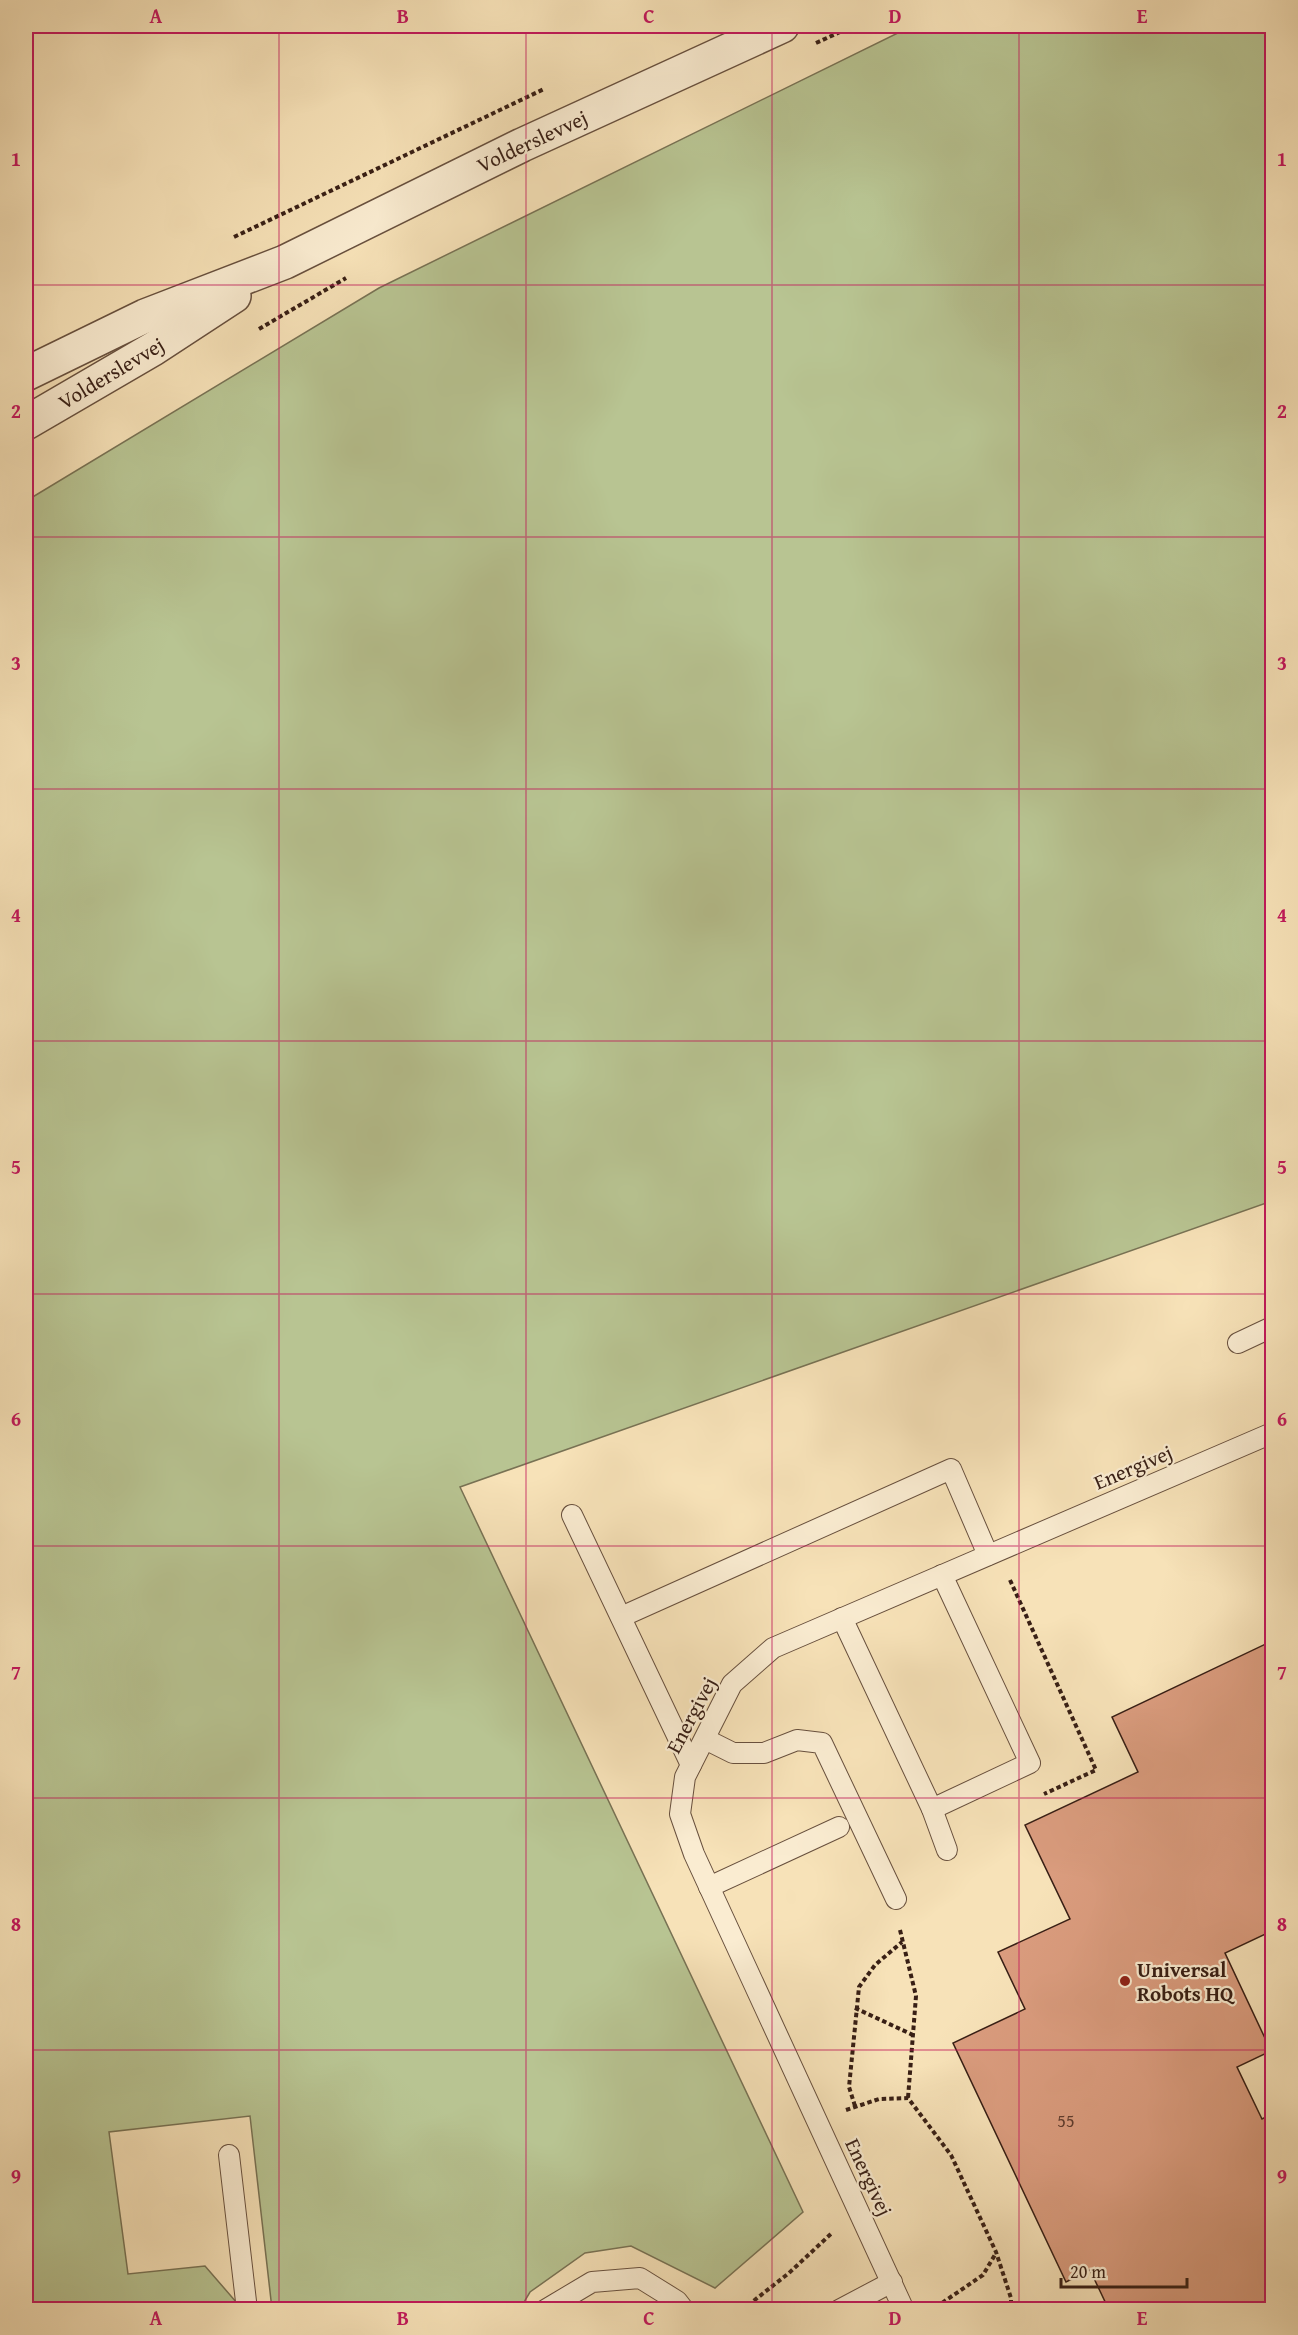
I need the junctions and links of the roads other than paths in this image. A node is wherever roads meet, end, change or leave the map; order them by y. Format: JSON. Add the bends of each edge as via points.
{"nodes":[{"id":1,"x":782,"y":26,"type":"edge"},
{"id":2,"x":285,"y":262,"type":"junction"},
{"id":3,"x":26,"y":374,"type":"edge"},
{"id":4,"x":26,"y":423,"type":"edge"},
{"id":5,"x":1272,"y":1327,"type":"edge"},
{"id":6,"x":1238,"y":1343,"type":"dead end"},
{"id":7,"x":1272,"y":1433,"type":"edge"},
{"id":8,"x":572,"y":1515,"type":"dead end"},
{"id":9,"x":988,"y":1555,"type":"junction"},
{"id":10,"x":942,"y":1575,"type":"junction"},
{"id":11,"x":621,"y":1617,"type":"junction"},
{"id":12,"x":842,"y":1618,"type":"junction"},
{"id":13,"x":705,"y":1739,"type":"junction"},
{"id":14,"x":691,"y":1765,"type":"junction"},
{"id":15,"x":932,"y":1809,"type":"junction"},
{"id":16,"x":839,"y":1827,"type":"dead end"},
{"id":17,"x":947,"y":1850,"type":"dead end"},
{"id":18,"x":709,"y":1887,"type":"junction"},
{"id":19,"x":896,"y":1899,"type":"dead end"},
{"id":20,"x":229,"y":2155,"type":"dead end"},
{"id":21,"x":892,"y":2282,"type":"junction"},
{"id":22,"x":247,"y":2310,"type":"edge"},
{"id":23,"x":545,"y":2310,"type":"edge"},
{"id":24,"x":684,"y":2310,"type":"edge"},
{"id":25,"x":839,"y":2310,"type":"edge"},
{"id":26,"x":904,"y":2310,"type":"edge"}],
"edges":[{"from":1,"to":2,"type":"street","name":"Volderslevvej","via":[[522,145]]},
{"from":2,"to":3,"type":"street","name":"Volderslevvej","via":[[145,316]]},
{"from":2,"to":4,"type":"street","name":"Volderslevvej","via":[[153,349]]},
{"from":5,"to":6,"type":"lane"},
{"from":7,"to":9,"type":"lane","name":"Energivej"},
{"from":8,"to":11,"type":"lane"},
{"from":9,"to":10,"type":"lane","name":"Energivej"},
{"from":9,"to":11,"type":"lane","via":[[951,1468]]},
{"from":10,"to":12,"type":"lane","name":"Energivej"},
{"from":10,"to":15,"type":"lane","via":[[1030,1763]]},
{"from":11,"to":14,"type":"lane"},
{"from":12,"to":13,"type":"lane","name":"Energivej","via":[[764,1655],[732,1684]]},
{"from":12,"to":15,"type":"lane"},
{"from":13,"to":14,"type":"lane","name":"Energivej"},
{"from":13,"to":19,"type":"lane","via":[[732,1753],[764,1753],[797,1740],[822,1743]]},
{"from":14,"to":18,"type":"lane","name":"Energivej","via":[[685,1777],[680,1814]]},
{"from":15,"to":17,"type":"lane"},
{"from":16,"to":18,"type":"lane"},
{"from":18,"to":21,"type":"lane","name":"Energivej"},
{"from":20,"to":22,"type":"lane"},
{"from":21,"to":25,"type":"lane"},
{"from":21,"to":26,"type":"lane","name":"Energivej"},
{"from":23,"to":24,"type":"lane","via":[[592,2282],[640,2278],[677,2301]]}]}
